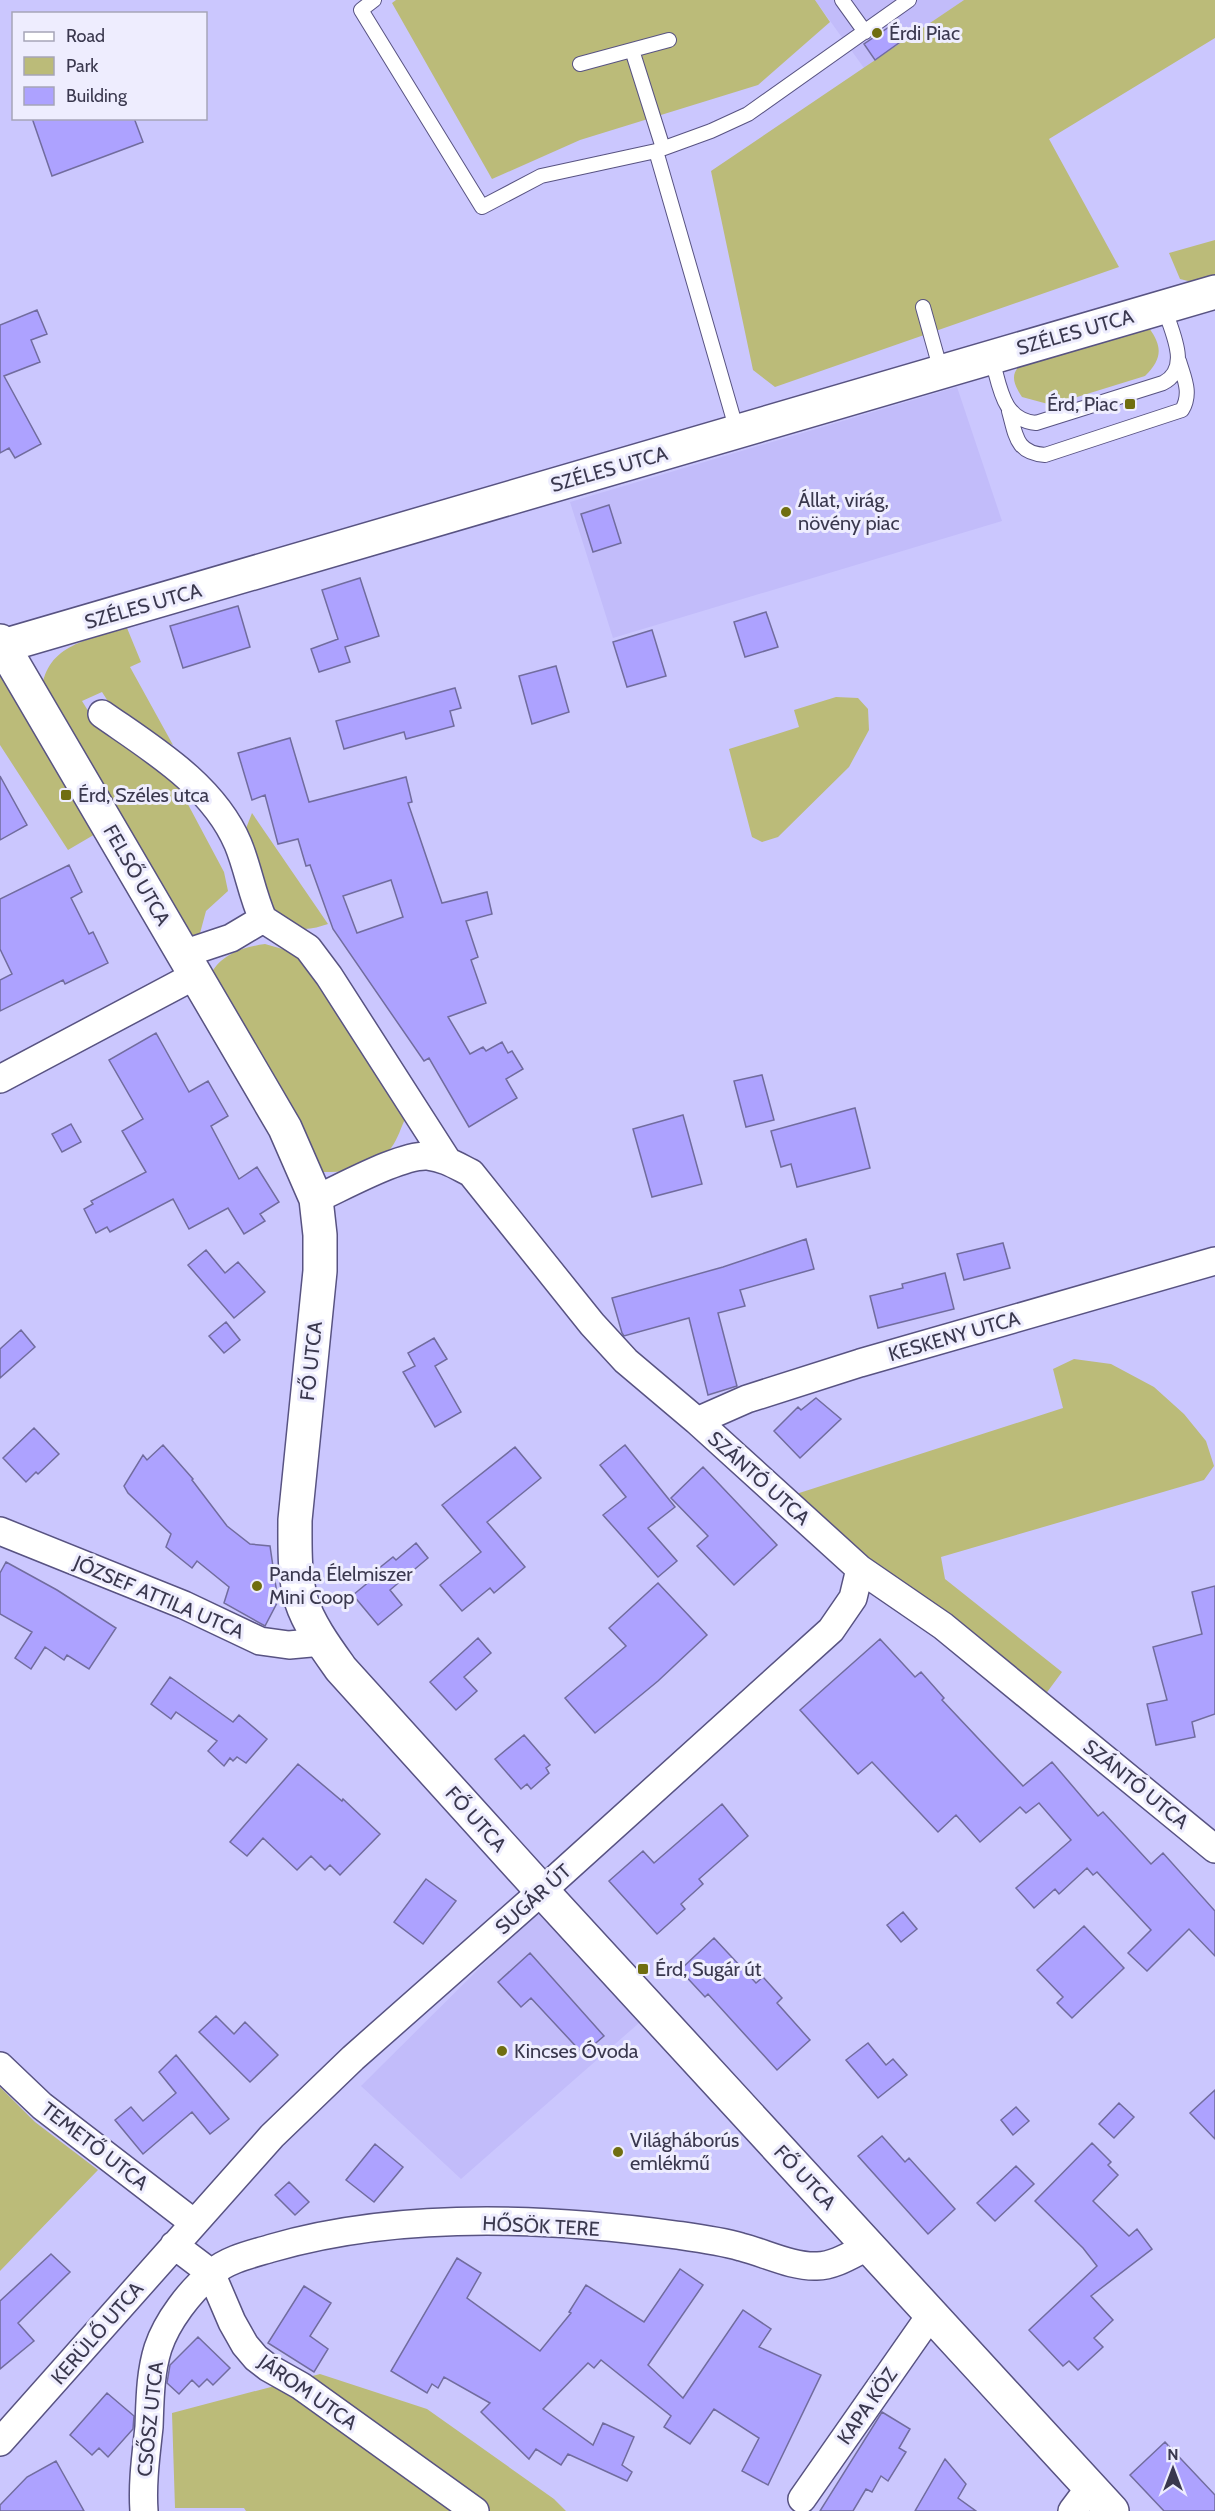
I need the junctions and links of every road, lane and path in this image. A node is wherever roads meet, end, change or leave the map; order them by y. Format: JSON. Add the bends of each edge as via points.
{"nodes":[{"id":1,"x":374,"y":0,"type":"edge"},
{"id":2,"x":842,"y":0,"type":"edge"},
{"id":3,"x":909,"y":0,"type":"edge"},
{"id":4,"x":865,"y":32,"type":"junction"},
{"id":5,"x":669,"y":40,"type":"dead end"},
{"id":6,"x":632,"y":50,"type":"junction"},
{"id":7,"x":580,"y":64,"type":"dead end"},
{"id":8,"x":660,"y":149,"type":"junction"},
{"id":9,"x":1215,"y":292,"type":"edge"},
{"id":10,"x":923,"y":307,"type":"dead end"},
{"id":11,"x":1164,"y":307,"type":"junction"},
{"id":12,"x":991,"y":356,"type":"junction"},
{"id":13,"x":1179,"y":358,"type":"junction"},
{"id":14,"x":941,"y":371,"type":"junction"},
{"id":15,"x":1008,"y":410,"type":"junction"},
{"id":16,"x":737,"y":432,"type":"junction"},
{"id":17,"x":2,"y":644,"type":"edge"},
{"id":18,"x":102,"y":714,"type":"dead end"},
{"id":19,"x":263,"y":919,"type":"junction"},
{"id":20,"x":190,"y":964,"type":"junction"},
{"id":21,"x":0,"y":1079,"type":"edge"},
{"id":22,"x":447,"y":1160,"type":"junction"},
{"id":23,"x":316,"y":1199,"type":"junction"},
{"id":24,"x":1215,"y":1261,"type":"edge"},
{"id":25,"x":697,"y":1421,"type":"junction"},
{"id":26,"x":0,"y":1531,"type":"edge"},
{"id":27,"x":860,"y":1569,"type":"junction"},
{"id":28,"x":322,"y":1642,"type":"junction"},
{"id":29,"x":1215,"y":1849,"type":"edge"},
{"id":30,"x":542,"y":1891,"type":"junction"},
{"id":31,"x":0,"y":2066,"type":"edge"},
{"id":32,"x":194,"y":2223,"type":"junction"},
{"id":33,"x":174,"y":2245,"type":"junction"},
{"id":34,"x":869,"y":2246,"type":"junction"},
{"id":35,"x":212,"y":2273,"type":"junction"},
{"id":36,"x":932,"y":2313,"type":"junction"},
{"id":37,"x":0,"y":2442,"type":"edge"},
{"id":38,"x":802,"y":2499,"type":"dead end"},
{"id":39,"x":1081,"y":2499,"type":"edge"},
{"id":40,"x":144,"y":2511,"type":"edge"},
{"id":41,"x":475,"y":2511,"type":"edge"},
{"id":42,"x":1112,"y":2511,"type":"edge"}],
"edges":[{"from":1,"to":8,"type":"lane","via":[[361,10],[482,207],[540,176]]},
{"from":2,"to":4,"type":"lane"},
{"from":3,"to":4,"type":"lane"},
{"from":4,"to":8,"type":"lane","via":[[748,114]]},
{"from":5,"to":6,"type":"lane"},
{"from":6,"to":7,"type":"lane"},
{"from":6,"to":8,"type":"lane"},
{"from":8,"to":16,"type":"lane"},
{"from":9,"to":11,"type":"street","name":"SZÉLES UTCA"},
{"from":10,"to":14,"type":"lane"},
{"from":11,"to":12,"type":"street","name":"SZÉLES UTCA"},
{"from":11,"to":13,"type":"lane"},
{"from":12,"to":14,"type":"street","name":"SZÉLES UTCA"},
{"from":12,"to":15,"type":"lane"},
{"from":13,"to":15,"type":"lane","via":[[1172,378],[1162,383],[1036,423],[1015,418]]},
{"from":13,"to":15,"type":"lane","via":[[1188,390],[1182,410],[1046,455],[1025,450],[1017,441]]},
{"from":14,"to":16,"type":"street","name":"SZÉLES UTCA"},
{"from":16,"to":17,"type":"street","name":"SZÉLES UTCA"},
{"from":17,"to":20,"type":"street","name":"FELSŐ UTCA"},
{"from":18,"to":19,"type":"street","via":[[184,773],[215,808],[237,843]]},
{"from":19,"to":20,"type":"street"},
{"from":19,"to":22,"type":"street","via":[[308,948]]},
{"from":20,"to":21,"type":"street"},
{"from":20,"to":23,"type":"street","name":"FŐ UTCA","via":[[285,1128]]},
{"from":22,"to":23,"type":"street","name":"SZÁNTÓ UTCA","via":[[427,1156],[406,1159]]},
{"from":22,"to":25,"type":"street","name":"SZÁNTÓ UTCA","via":[[471,1173],[585,1316],[626,1361]]},
{"from":23,"to":28,"type":"street","name":"FŐ UTCA","via":[[320,1271],[295,1520],[295,1558],[301,1599]]},
{"from":24,"to":25,"type":"street","name":"KESKENY UTCA","via":[[849,1367],[747,1399]]},
{"from":25,"to":27,"type":"street","name":"SZÁNTÓ UTCA"},
{"from":26,"to":28,"type":"street","name":"JÓZSEF ATTILA UTCA","via":[[184,1605],[260,1641],[289,1645]]},
{"from":27,"to":29,"type":"street","name":"SZÁNTÓ UTCA","via":[[943,1626]]},
{"from":27,"to":30,"type":"street","name":"SUGÁR ÚT","via":[[853,1598],[831,1630]]},
{"from":28,"to":30,"type":"street","name":"FŐ UTCA","via":[[341,1669]]},
{"from":30,"to":32,"type":"street","name":"SUGÁR ÚT","via":[[353,2058],[272,2136]]},
{"from":30,"to":34,"type":"street","name":"FŐ UTCA"},
{"from":31,"to":32,"type":"street","name":"TEMETŐ UTCA","via":[[42,2106]]},
{"from":32,"to":33,"type":"street","name":"KERÜLŐ UTCA"},
{"from":33,"to":35,"type":"street"},
{"from":33,"to":37,"type":"street","name":"KERÜLŐ UTCA"},
{"from":34,"to":35,"type":"street","name":"HŐSÖK TERE","via":[[819,2266],[676,2235],[548,2223],[430,2223],[303,2239],[224,2264]]},
{"from":34,"to":36,"type":"street","name":"FŐ UTCA"},
{"from":35,"to":40,"type":"street","name":"CSŐSZ UTCA","via":[[193,2291],[158,2347]]},
{"from":35,"to":41,"type":"street","name":"JÁROM UTCA","via":[[245,2345],[269,2368],[301,2386]]},
{"from":36,"to":38,"type":"street","name":"KAPA KÖZ"},
{"from":36,"to":39,"type":"street","name":"FŐ UTCA"},
{"from":39,"to":42,"type":"street","name":"FŐ UTCA"}]}
